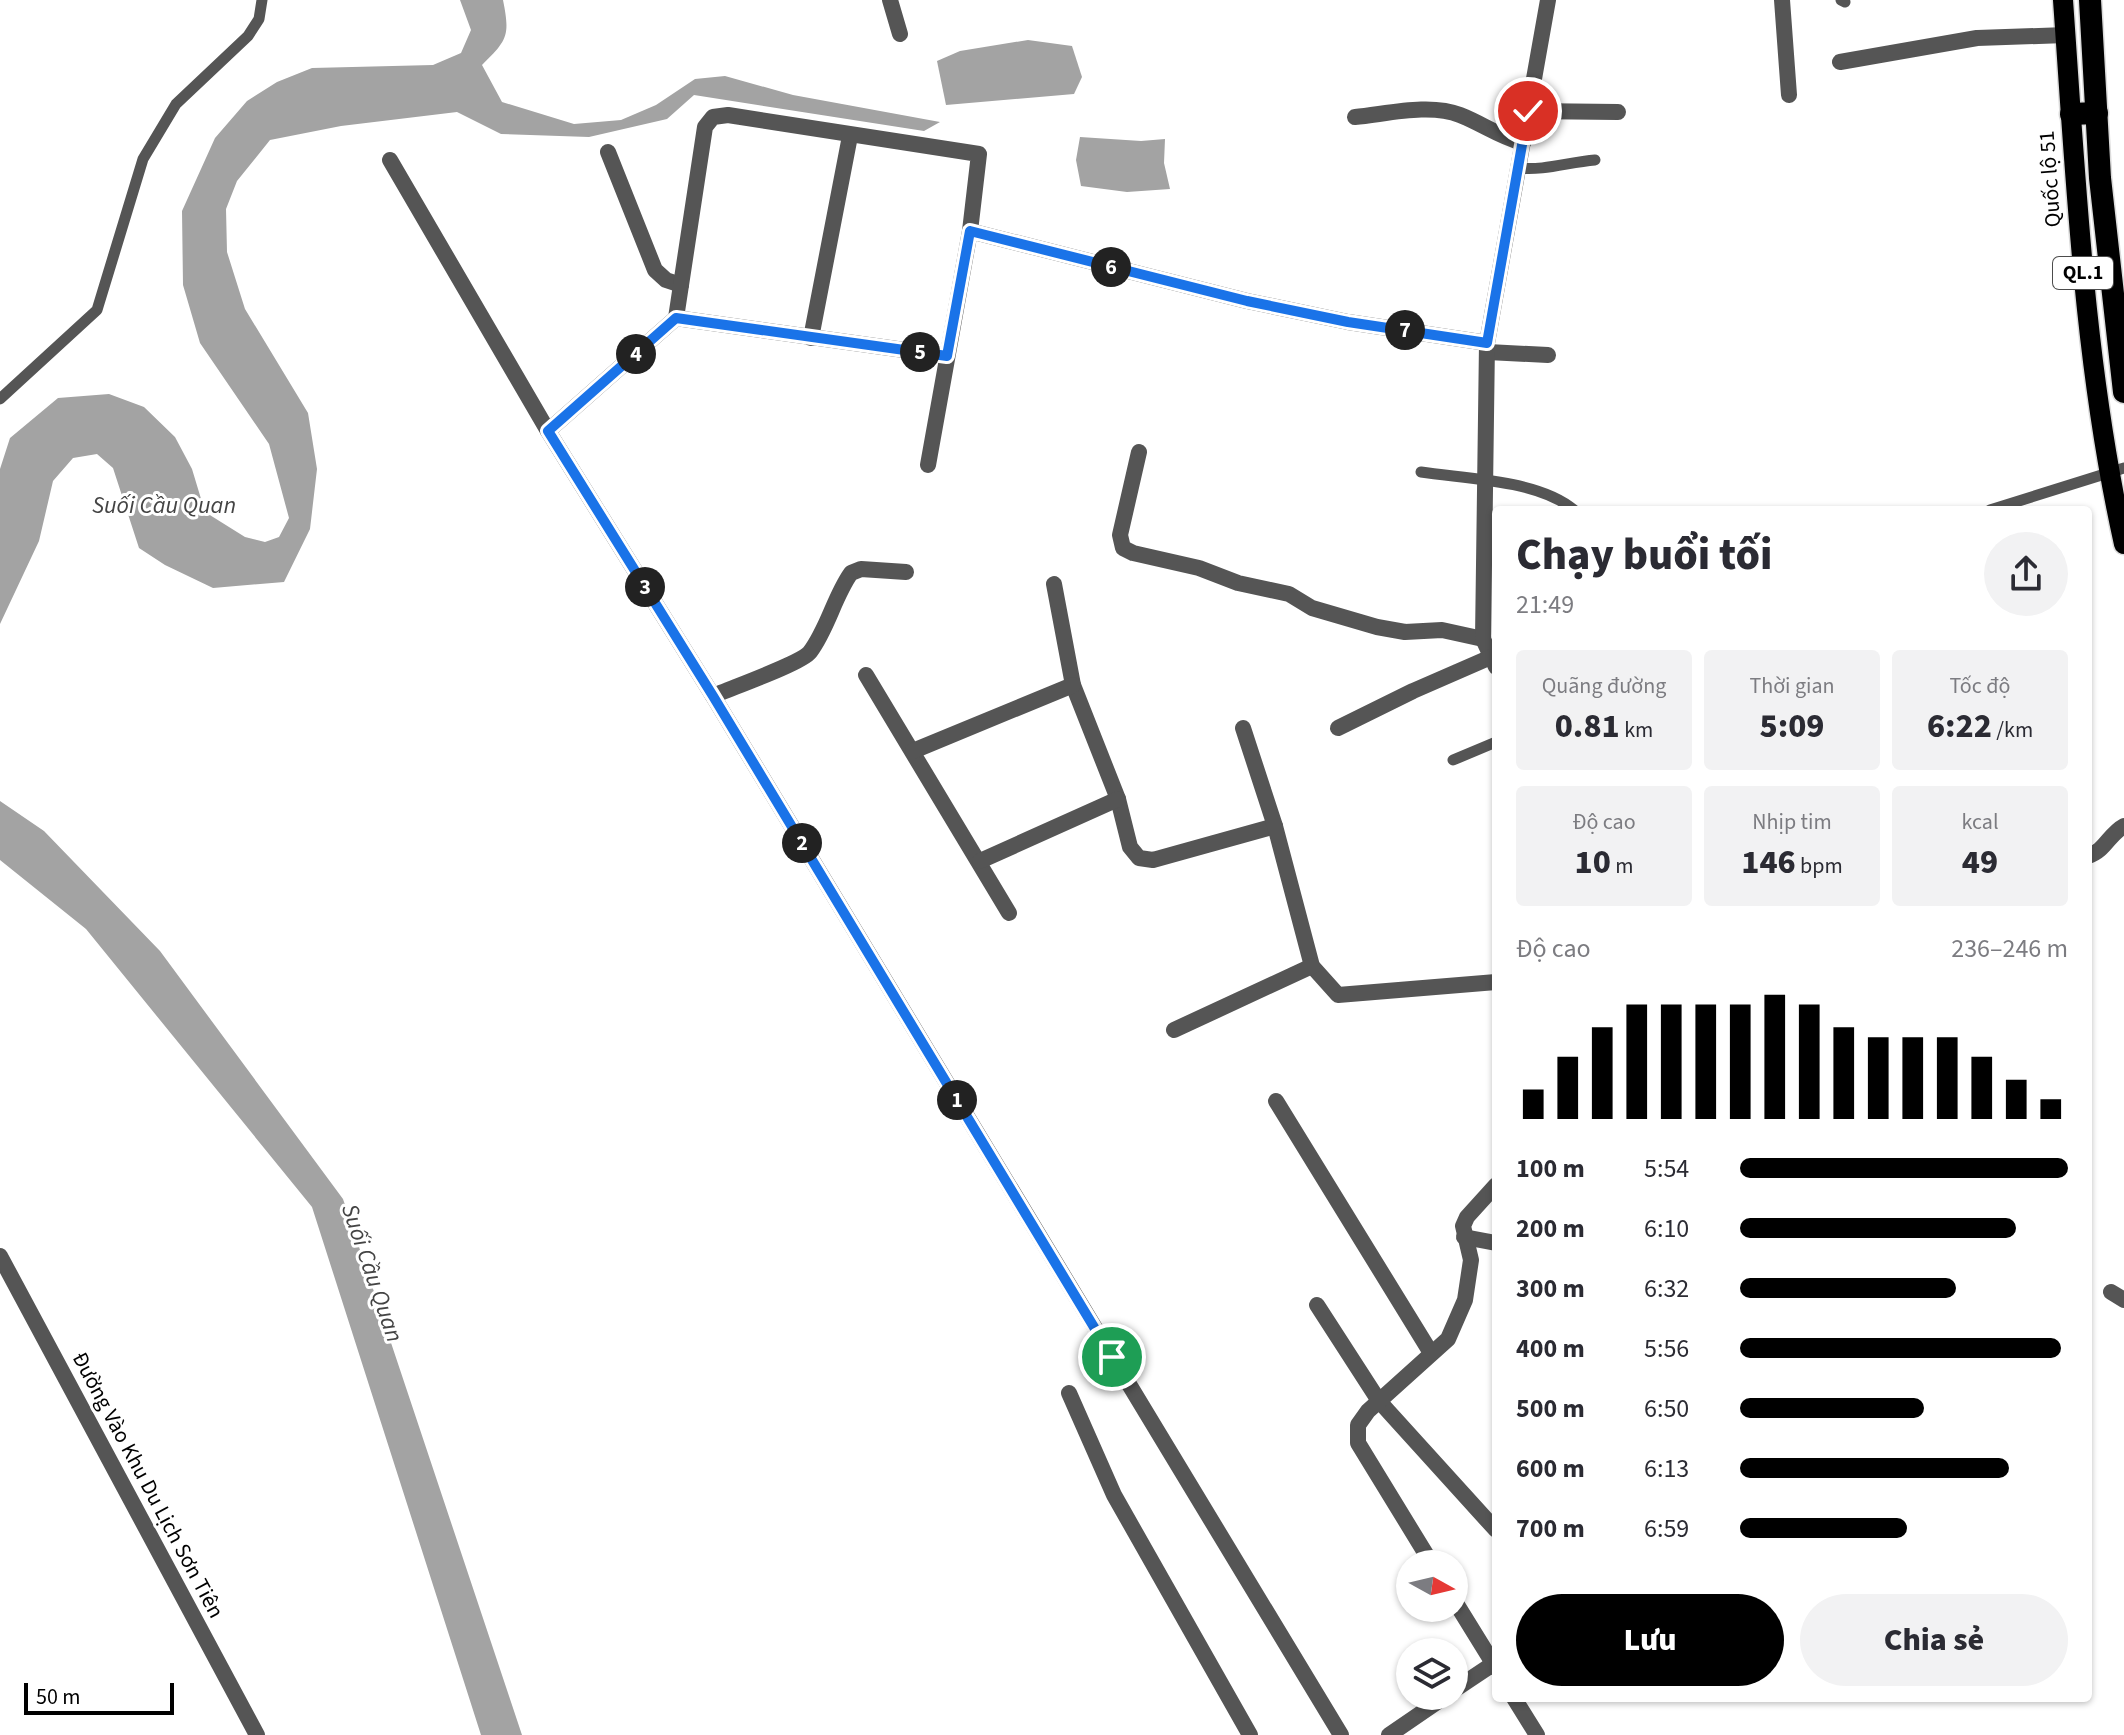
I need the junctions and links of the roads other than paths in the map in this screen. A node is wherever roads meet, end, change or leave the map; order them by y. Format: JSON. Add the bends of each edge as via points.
{"nodes":[{"id":1,"x":262,"y":0,"type":"edge"},
{"id":2,"x":890,"y":0,"type":"edge"},
{"id":3,"x":1548,"y":0,"type":"edge"},
{"id":4,"x":1782,"y":0,"type":"edge"},
{"id":5,"x":2063,"y":0,"type":"edge"},
{"id":6,"x":2090,"y":0,"type":"edge"},
{"id":7,"x":900,"y":34,"type":"dead end"},
{"id":8,"x":2066,"y":35,"type":"junction"},
{"id":9,"x":1840,"y":62,"type":"dead end"},
{"id":10,"x":1789,"y":95,"type":"dead end"},
{"id":11,"x":1528,"y":111,"type":"junction"},
{"id":12,"x":1618,"y":112,"type":"dead end"},
{"id":13,"x":2097,"y":113,"type":"junction"},
{"id":14,"x":2071,"y":114,"type":"junction"},
{"id":15,"x":1355,"y":117,"type":"dead end"},
{"id":16,"x":850,"y":136,"type":"junction"},
{"id":17,"x":1523,"y":143,"type":"junction"},
{"id":18,"x":608,"y":152,"type":"dead end"},
{"id":19,"x":390,"y":160,"type":"dead end"},
{"id":20,"x":1595,"y":160,"type":"dead end"},
{"id":21,"x":1518,"y":168,"type":"junction"},
{"id":22,"x":970,"y":231,"type":"junction"},
{"id":23,"x":681,"y":285,"type":"junction"},
{"id":24,"x":676,"y":318,"type":"junction"},
{"id":25,"x":811,"y":338,"type":"junction"},
{"id":26,"x":1488,"y":348,"type":"junction"},
{"id":27,"x":1548,"y":355,"type":"dead end"},
{"id":28,"x":947,"y":356,"type":"junction"},
{"id":29,"x":2124,"y":392,"type":"edge"},
{"id":30,"x":0,"y":399,"type":"edge"},
{"id":31,"x":548,"y":431,"type":"junction"},
{"id":32,"x":1139,"y":452,"type":"dead end"},
{"id":33,"x":928,"y":465,"type":"dead end"},
{"id":34,"x":2116,"y":471,"type":"edge"},
{"id":35,"x":1421,"y":472,"type":"dead end"},
{"id":36,"x":1487,"y":482,"type":"junction"},
{"id":37,"x":1569,"y":506,"type":"edge"},
{"id":38,"x":2003,"y":506,"type":"edge"},
{"id":39,"x":2124,"y":544,"type":"edge"},
{"id":40,"x":906,"y":572,"type":"dead end"},
{"id":41,"x":1054,"y":584,"type":"dead end"},
{"id":42,"x":1483,"y":639,"type":"junction"},
{"id":43,"x":1492,"y":658,"type":"edge"},
{"id":44,"x":1492,"y":663,"type":"edge"},
{"id":45,"x":866,"y":675,"type":"dead end"},
{"id":46,"x":1073,"y":685,"type":"junction"},
{"id":47,"x":713,"y":696,"type":"junction"},
{"id":48,"x":1243,"y":728,"type":"dead end"},
{"id":49,"x":1338,"y":728,"type":"dead end"},
{"id":50,"x":1492,"y":744,"type":"edge"},
{"id":51,"x":913,"y":751,"type":"junction"},
{"id":52,"x":1453,"y":760,"type":"dead end"},
{"id":53,"x":1118,"y":799,"type":"junction"},
{"id":54,"x":1275,"y":826,"type":"junction"},
{"id":55,"x":2124,"y":826,"type":"edge"},
{"id":56,"x":2092,"y":854,"type":"edge"},
{"id":57,"x":980,"y":861,"type":"junction"},
{"id":58,"x":1009,"y":913,"type":"dead end"},
{"id":59,"x":1312,"y":966,"type":"junction"},
{"id":60,"x":1492,"y":982,"type":"edge"},
{"id":61,"x":1174,"y":1030,"type":"dead end"},
{"id":62,"x":1276,"y":1101,"type":"dead end"},
{"id":63,"x":1492,"y":1189,"type":"edge"},
{"id":64,"x":1464,"y":1237,"type":"junction"},
{"id":65,"x":1492,"y":1242,"type":"edge"},
{"id":66,"x":0,"y":1256,"type":"edge"},
{"id":67,"x":1317,"y":1305,"type":"dead end"},
{"id":68,"x":1431,"y":1353,"type":"junction"},
{"id":69,"x":1069,"y":1393,"type":"dead end"},
{"id":70,"x":1379,"y":1401,"type":"junction"},
{"id":71,"x":1492,"y":1526,"type":"edge"},
{"id":72,"x":1423,"y":1550,"type":"edge"},
{"id":73,"x":1468,"y":1622,"type":"edge"},
{"id":74,"x":1492,"y":1660,"type":"edge"},
{"id":75,"x":1492,"y":1667,"type":"edge"},
{"id":76,"x":1468,"y":1681,"type":"edge"},
{"id":77,"x":1516,"y":1702,"type":"edge"},
{"id":78,"x":1426,"y":1710,"type":"edge"},
{"id":79,"x":257,"y":1735,"type":"edge"},
{"id":80,"x":1250,"y":1735,"type":"edge"},
{"id":81,"x":1341,"y":1735,"type":"edge"},
{"id":82,"x":1389,"y":1735,"type":"edge"},
{"id":83,"x":1537,"y":1735,"type":"edge"}],
"edges":[{"from":1,"to":30,"type":"lane","via":[[259,19],[248,36],[176,104],[143,159],[97,310]]},
{"from":2,"to":7,"type":"street"},
{"from":3,"to":11,"type":"street"},
{"from":4,"to":10,"type":"street"},
{"from":5,"to":8,"type":"main road","name":"Quốc lộ 51","number":"QL.1"},
{"from":6,"to":13,"type":"highway","number":"QL.1"},
{"from":8,"to":9,"type":"street","via":[[1977,38]]},
{"from":8,"to":14,"type":"main road","name":"Quốc lộ 51","number":"QL.1"},
{"from":11,"to":12,"type":"street"},
{"from":11,"to":17,"type":"street"},
{"from":13,"to":14,"type":"highway"},
{"from":13,"to":29,"type":"highway","number":"QL.1"},
{"from":14,"to":34,"type":"main road","name":"Quốc lộ 51","number":"QL.1","via":[[2085,300]]},
{"from":15,"to":17,"type":"street","via":[[1428,110],[1459,114]]},
{"from":16,"to":22,"type":"street","via":[[979,154]]},
{"from":16,"to":23,"type":"street","via":[[728,115],[713,117],[705,127]]},
{"from":16,"to":25,"type":"street"},
{"from":17,"to":21,"type":"street"},
{"from":18,"to":23,"type":"street","via":[[655,270]]},
{"from":19,"to":31,"type":"street"},
{"from":20,"to":21,"type":"lane","via":[[1540,170]]},
{"from":21,"to":26,"type":"street"},
{"from":22,"to":26,"type":"street","via":[[1247,301]]},
{"from":22,"to":28,"type":"street"},
{"from":23,"to":24,"type":"street"},
{"from":24,"to":25,"type":"street"},
{"from":24,"to":31,"type":"street"},
{"from":25,"to":28,"type":"street"},
{"from":26,"to":27,"type":"street"},
{"from":26,"to":36,"type":"street"},
{"from":28,"to":33,"type":"street"},
{"from":31,"to":47,"type":"street"},
{"from":32,"to":42,"type":"street","via":[[1120,535],[1123,548],[1289,594],[1312,608],[1377,627],[1442,630]]},
{"from":34,"to":38,"type":"lane"},
{"from":34,"to":39,"type":"main road","name":"Quốc lộ 51","number":"QL.1"},
{"from":35,"to":36,"type":"lane"},
{"from":36,"to":37,"type":"lane","via":[[1533,488]]},
{"from":36,"to":42,"type":"street"},
{"from":40,"to":47,"type":"street","via":[[851,573],[809,654],[794,665]]},
{"from":41,"to":46,"type":"street"},
{"from":42,"to":43,"type":"street"},
{"from":44,"to":49,"type":"street","via":[[1413,691]]},
{"from":45,"to":51,"type":"street"},
{"from":46,"to":51,"type":"street"},
{"from":46,"to":53,"type":"street"},
{"from":47,"to":81,"type":"street"},
{"from":48,"to":54,"type":"street"},
{"from":50,"to":52,"type":"lane"},
{"from":51,"to":57,"type":"street"},
{"from":53,"to":54,"type":"street","via":[[1130,847],[1139,858],[1153,860]]},
{"from":53,"to":57,"type":"street"},
{"from":54,"to":59,"type":"street"},
{"from":55,"to":56,"type":"street"},
{"from":57,"to":58,"type":"street"},
{"from":59,"to":60,"type":"street","via":[[1338,995]]},
{"from":59,"to":61,"type":"street"},
{"from":62,"to":68,"type":"street"},
{"from":63,"to":64,"type":"street","via":[[1467,1217]]},
{"from":64,"to":65,"type":"street"},
{"from":64,"to":68,"type":"street","via":[[1471,1260],[1465,1300],[1448,1339]]},
{"from":66,"to":79,"type":"street","name":"Đường Vào Khu Du Lịch Sơn Tiên"},
{"from":67,"to":70,"type":"street"},
{"from":68,"to":70,"type":"street"},
{"from":69,"to":80,"type":"street","via":[[1114,1495]]},
{"from":70,"to":71,"type":"street"},
{"from":70,"to":72,"type":"street","via":[[1358,1425],[1358,1443]]},
{"from":73,"to":74,"type":"street"},
{"from":75,"to":76,"type":"street"},
{"from":77,"to":83,"type":"street"},
{"from":78,"to":82,"type":"street"}]}
